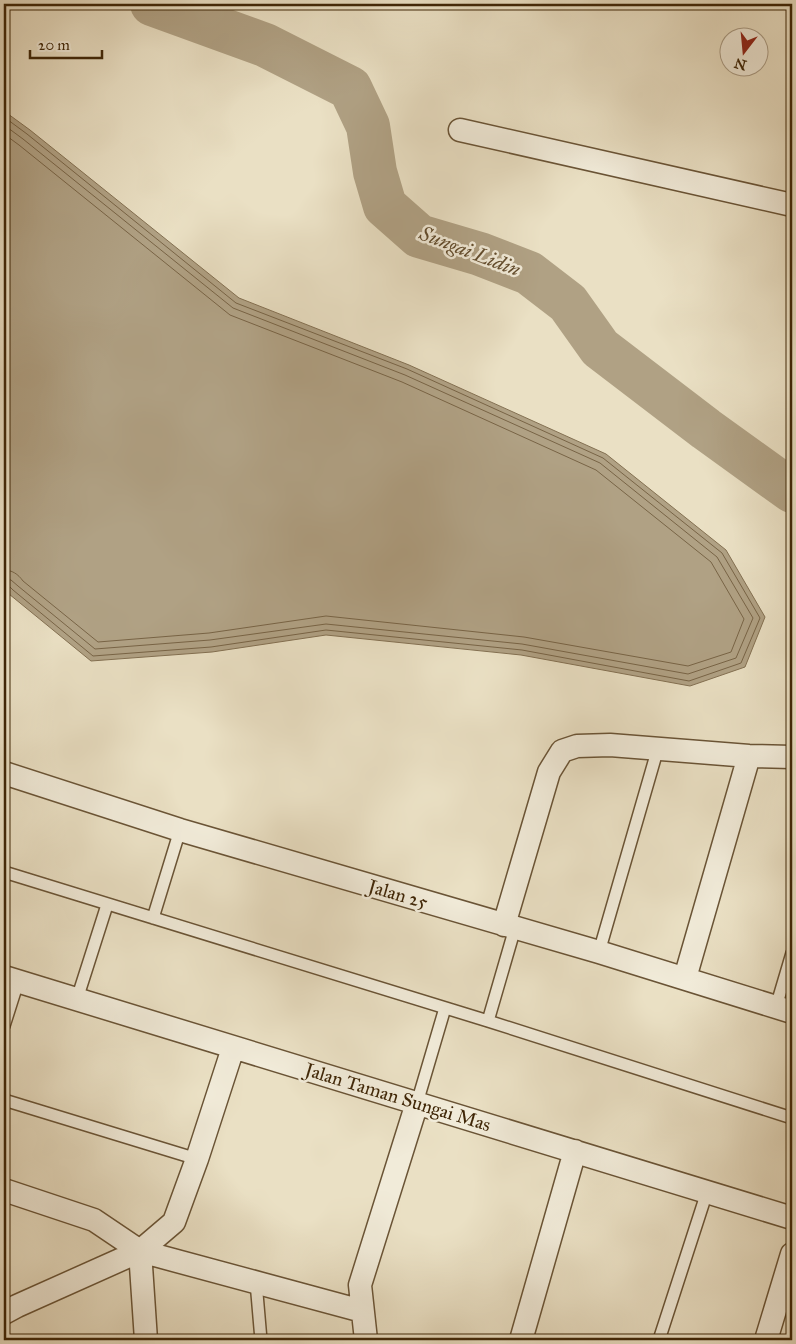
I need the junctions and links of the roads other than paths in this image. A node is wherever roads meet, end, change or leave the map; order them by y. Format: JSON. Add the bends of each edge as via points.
{"nodes":[{"id":1,"x":460,"y":130,"type":"dead end"},
{"id":2,"x":792,"y":205,"type":"edge"},
{"id":3,"x":658,"y":748,"type":"junction"},
{"id":4,"x":748,"y":756,"type":"junction"},
{"id":5,"x":792,"y":757,"type":"edge"},
{"id":6,"x":4,"y":773,"type":"edge"},
{"id":7,"x":180,"y":830,"type":"junction"},
{"id":8,"x":4,"y":872,"type":"edge"},
{"id":9,"x":107,"y":904,"type":"junction"},
{"id":10,"x":153,"y":918,"type":"junction"},
{"id":11,"x":509,"y":926,"type":"junction"},
{"id":12,"x":599,"y":952,"type":"junction"},
{"id":13,"x":792,"y":952,"type":"edge"},
{"id":14,"x":685,"y":978,"type":"junction"},
{"id":15,"x":11,"y":980,"type":"edge"},
{"id":16,"x":78,"y":999,"type":"junction"},
{"id":17,"x":445,"y":1008,"type":"junction"},
{"id":18,"x":784,"y":1009,"type":"edge"},
{"id":19,"x":488,"y":1021,"type":"junction"},
{"id":20,"x":4,"y":1026,"type":"edge"},
{"id":21,"x":233,"y":1048,"type":"junction"},
{"id":22,"x":4,"y":1100,"type":"edge"},
{"id":23,"x":417,"y":1103,"type":"junction"},
{"id":24,"x":792,"y":1118,"type":"edge"},
{"id":25,"x":575,"y":1151,"type":"junction"},
{"id":26,"x":197,"y":1159,"type":"junction"},
{"id":27,"x":4,"y":1190,"type":"edge"},
{"id":28,"x":707,"y":1192,"type":"junction"},
{"id":29,"x":792,"y":1218,"type":"edge"},
{"id":30,"x":140,"y":1251,"type":"junction"},
{"id":31,"x":792,"y":1254,"type":"edge"},
{"id":32,"x":256,"y":1282,"type":"junction"},
{"id":33,"x":8,"y":1307,"type":"edge"},
{"id":34,"x":362,"y":1311,"type":"junction"},
{"id":35,"x":146,"y":1340,"type":"edge"},
{"id":36,"x":261,"y":1340,"type":"edge"},
{"id":37,"x":366,"y":1340,"type":"edge"},
{"id":38,"x":521,"y":1340,"type":"edge"},
{"id":39,"x":659,"y":1340,"type":"edge"},
{"id":40,"x":766,"y":1340,"type":"edge"}],
"edges":[{"from":1,"to":2,"type":"street"},
{"from":3,"to":4,"type":"street"},
{"from":3,"to":11,"type":"street","via":[[577,746],[562,751],[549,772]]},
{"from":3,"to":12,"type":"lane"},
{"from":4,"to":5,"type":"street"},
{"from":4,"to":14,"type":"street"},
{"from":6,"to":7,"type":"street","name":"Jalan 25"},
{"from":7,"to":10,"type":"lane"},
{"from":7,"to":11,"type":"street","name":"Jalan 25"},
{"from":8,"to":9,"type":"lane"},
{"from":9,"to":10,"type":"lane"},
{"from":9,"to":16,"type":"lane"},
{"from":10,"to":17,"type":"lane"},
{"from":11,"to":12,"type":"street","name":"Jalan 25"},
{"from":11,"to":19,"type":"lane"},
{"from":12,"to":14,"type":"street","name":"Jalan 25"},
{"from":13,"to":18,"type":"lane"},
{"from":14,"to":18,"type":"street","name":"Jalan 25"},
{"from":15,"to":16,"type":"street","name":"Jalan Taman Sungai Mas"},
{"from":15,"to":20,"type":"lane"},
{"from":16,"to":21,"type":"street","name":"Jalan Taman Sungai Mas"},
{"from":17,"to":19,"type":"lane"},
{"from":17,"to":23,"type":"lane"},
{"from":19,"to":24,"type":"lane"},
{"from":21,"to":23,"type":"street","name":"Jalan Taman Sungai Mas"},
{"from":21,"to":26,"type":"street"},
{"from":22,"to":26,"type":"lane"},
{"from":23,"to":25,"type":"street","name":"Jalan Taman Sungai Mas"},
{"from":23,"to":34,"type":"street","via":[[360,1285]]},
{"from":25,"to":28,"type":"street","name":"Jalan Taman Sungai Mas"},
{"from":25,"to":38,"type":"street"},
{"from":26,"to":30,"type":"street","via":[[174,1222]]},
{"from":27,"to":30,"type":"street","via":[[94,1220]]},
{"from":28,"to":29,"type":"street","name":"Jalan Taman Sungai Mas"},
{"from":28,"to":39,"type":"lane"},
{"from":30,"to":32,"type":"street"},
{"from":30,"to":33,"type":"street"},
{"from":30,"to":35,"type":"street"},
{"from":31,"to":40,"type":"street"},
{"from":32,"to":34,"type":"street"},
{"from":32,"to":36,"type":"lane"},
{"from":34,"to":37,"type":"street"}]}
